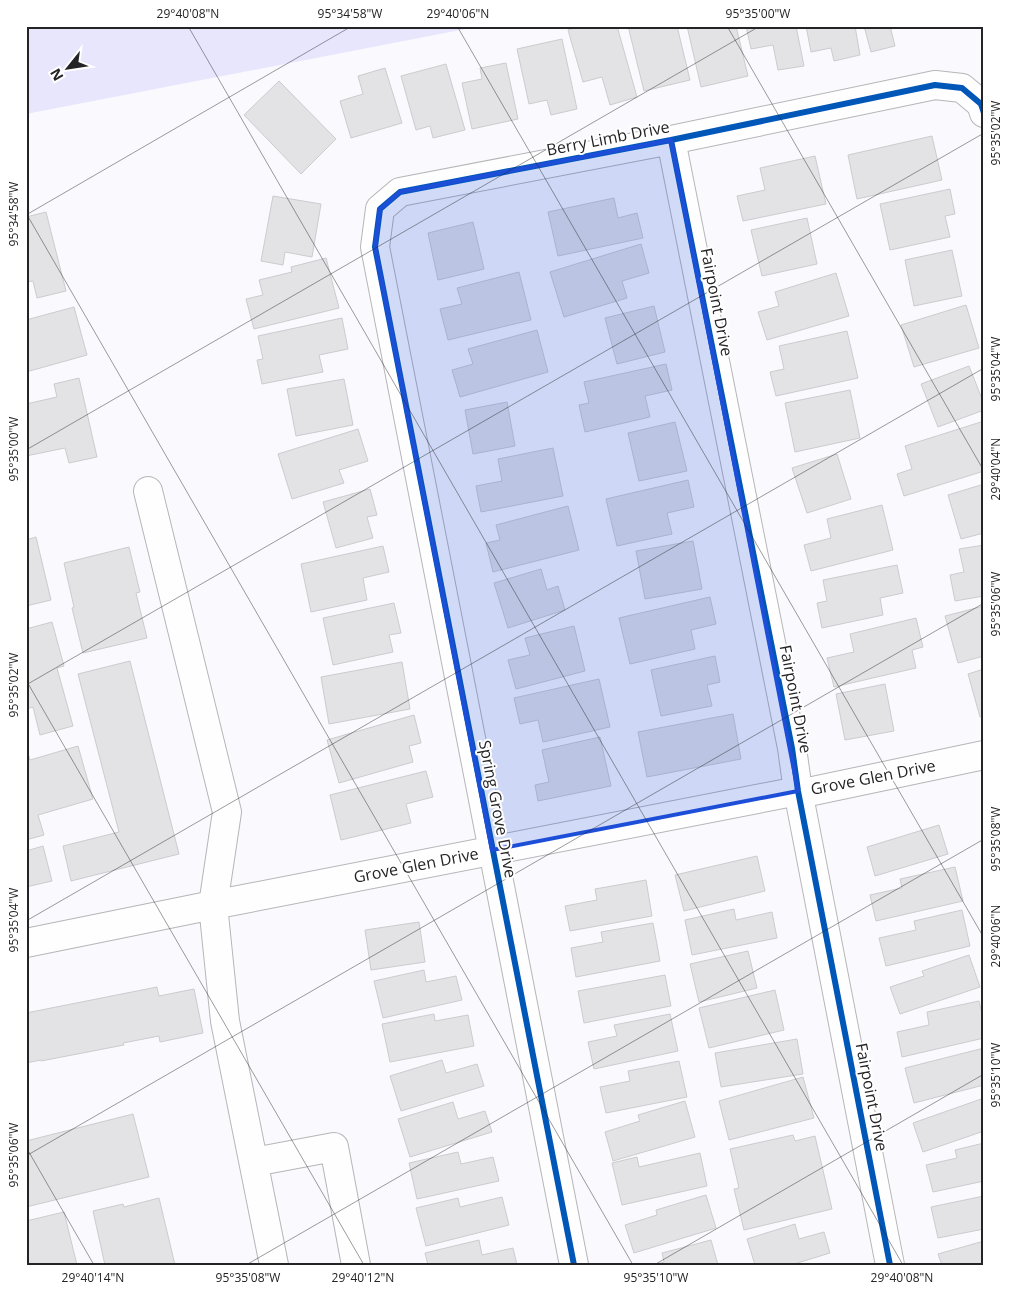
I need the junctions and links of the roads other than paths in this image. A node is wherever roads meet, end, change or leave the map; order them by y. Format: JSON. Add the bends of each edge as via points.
{"nodes":[{"id":1,"x":984,"y":113,"type":"edge"},
{"id":2,"x":671,"y":140,"type":"junction"},
{"id":3,"x":397,"y":359,"type":"joint"},
{"id":4,"x":148,"y":491,"type":"dead end"},
{"id":5,"x":984,"y":755,"type":"edge"},
{"id":6,"x":798,"y":791,"type":"junction"},
{"id":7,"x":492,"y":850,"type":"junction"},
{"id":8,"x":213,"y":905,"type":"junction"},
{"id":9,"x":26,"y":943,"type":"edge"},
{"id":10,"x":254,"y":1162,"type":"junction"},
{"id":11,"x":274,"y":1265,"type":"edge"},
{"id":12,"x":356,"y":1265,"type":"edge"},
{"id":13,"x":574,"y":1265,"type":"edge"},
{"id":14,"x":890,"y":1265,"type":"edge"}],
"edges":[{"from":1,"to":2,"type":"street","name":"Berry Limb Drive","via":[[981,104],[962,88],[935,85]]},
{"from":2,"to":3,"type":"street","name":"Berry Limb Drive","via":[[400,192],[380,209],[375,247]]},
{"from":2,"to":6,"type":"street","name":"Fairpoint Drive"},
{"from":3,"to":7,"type":"street","name":"Spring Grove Drive"},
{"from":4,"to":8,"type":"street","via":[[227,812]]},
{"from":5,"to":6,"type":"street","name":"Grove Glen Drive","via":[[813,791]]},
{"from":6,"to":7,"type":"street","name":"Grove Glen Drive"},
{"from":6,"to":14,"type":"street","name":"Fairpoint Drive"},
{"from":7,"to":8,"type":"street","name":"Grove Glen Drive"},
{"from":7,"to":13,"type":"street","name":"Spring Grove Drive"},
{"from":8,"to":9,"type":"street","name":"Grove Glen Drive"},
{"from":8,"to":10,"type":"street","via":[[225,1021]]},
{"from":10,"to":11,"type":"street"},
{"from":10,"to":12,"type":"street","via":[[334,1147]]}]}
